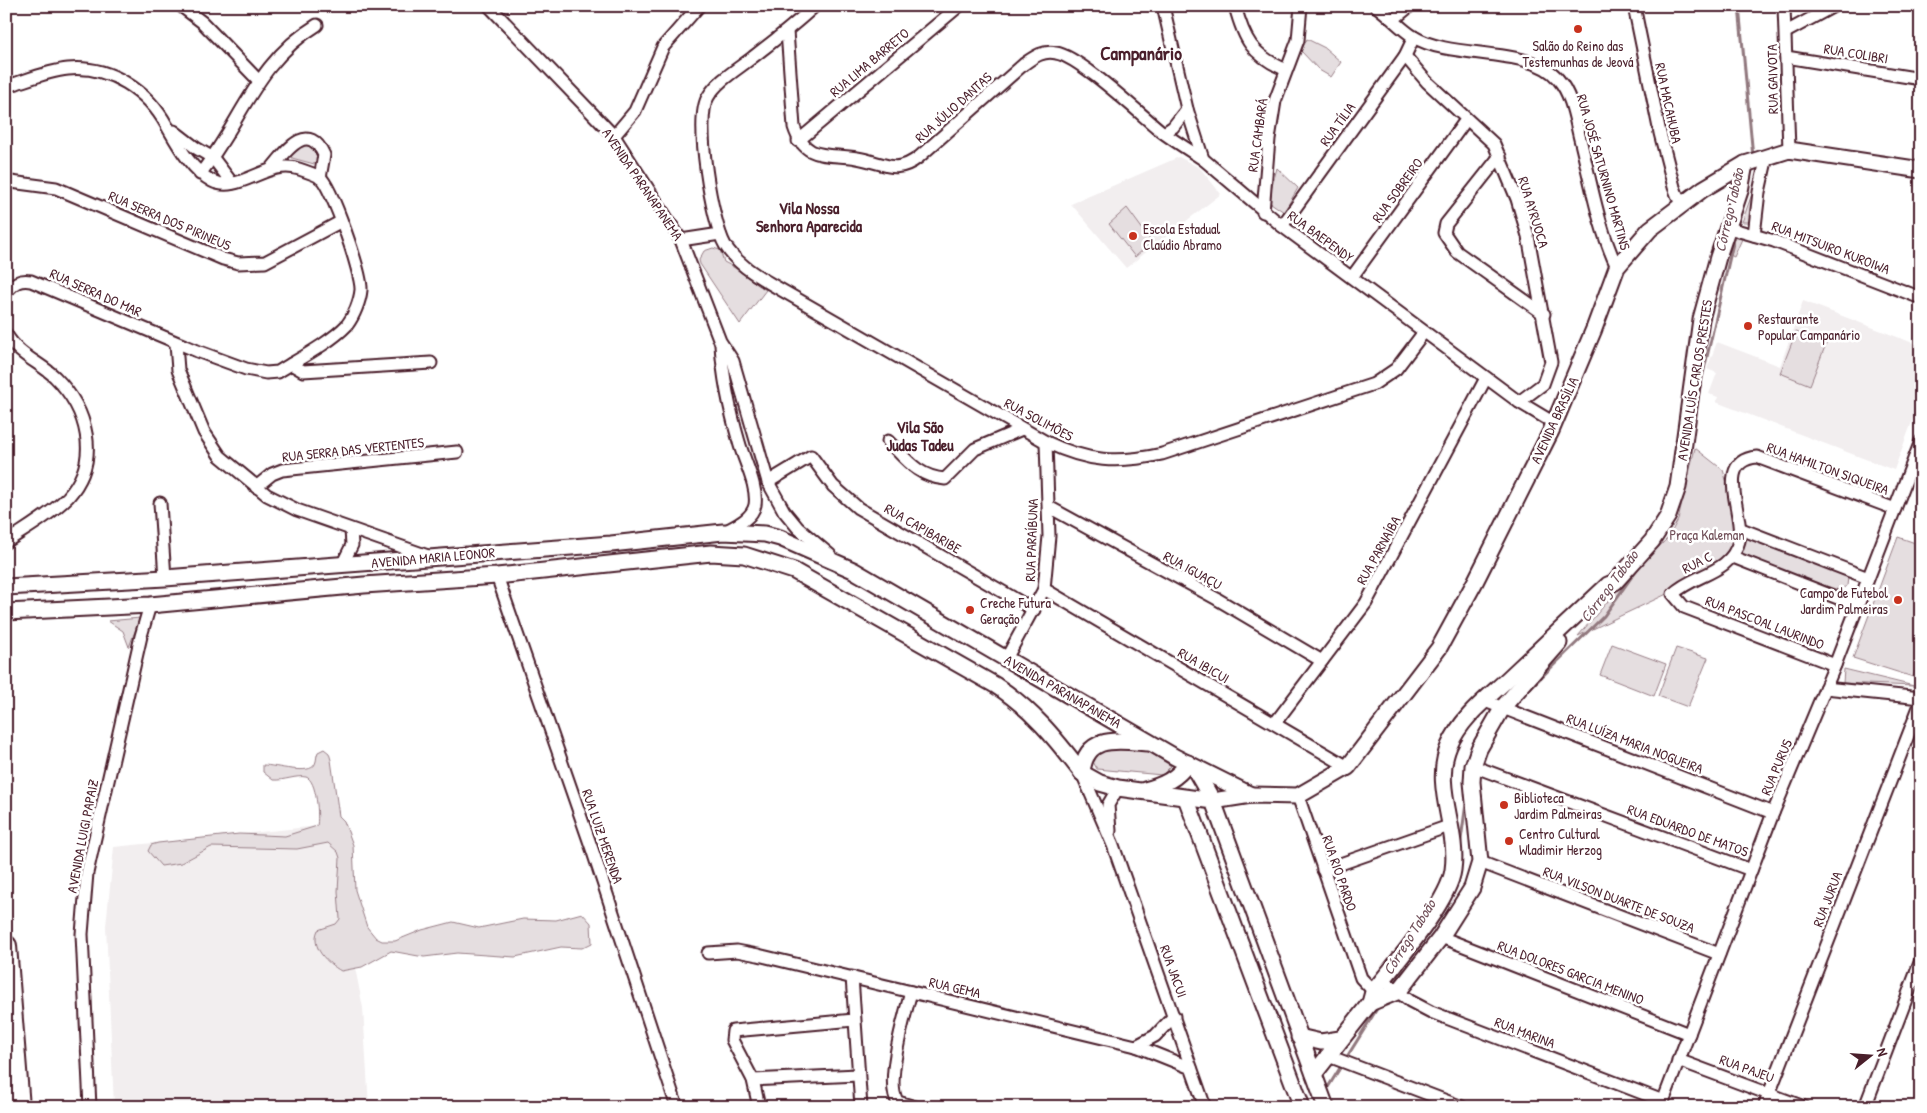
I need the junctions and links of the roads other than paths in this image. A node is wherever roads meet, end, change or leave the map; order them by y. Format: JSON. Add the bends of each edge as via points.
{"nodes":[{"id":1,"x":181,"y":6,"type":"edge"},
{"id":2,"x":489,"y":6,"type":"edge"},
{"id":3,"x":699,"y":6,"type":"edge"},
{"id":4,"x":815,"y":6,"type":"edge"},
{"id":5,"x":959,"y":6,"type":"edge"},
{"id":6,"x":1163,"y":6,"type":"edge"},
{"id":7,"x":1235,"y":6,"type":"edge"},
{"id":8,"x":1301,"y":6,"type":"edge"},
{"id":9,"x":1376,"y":6,"type":"edge"},
{"id":10,"x":1410,"y":6,"type":"edge"},
{"id":11,"x":1634,"y":6,"type":"edge"},
{"id":12,"x":1784,"y":6,"type":"edge"},
{"id":13,"x":1834,"y":6,"type":"edge"},
{"id":14,"x":1394,"y":19,"type":"junction"},
{"id":15,"x":316,"y":25,"type":"dead end"},
{"id":16,"x":786,"y":31,"type":"junction"},
{"id":17,"x":1786,"y":32,"type":"junction"},
{"id":18,"x":1414,"y":38,"type":"junction"},
{"id":19,"x":1404,"y":56,"type":"junction"},
{"id":20,"x":1786,"y":57,"type":"junction"},
{"id":21,"x":1286,"y":70,"type":"junction"},
{"id":22,"x":1921,"y":79,"type":"edge"},
{"id":23,"x":258,"y":80,"type":"junction"},
{"id":24,"x":14,"y":84,"type":"dead end"},
{"id":25,"x":1187,"y":109,"type":"junction"},
{"id":26,"x":1466,"y":120,"type":"junction"},
{"id":27,"x":167,"y":124,"type":"junction"},
{"id":28,"x":1164,"y":133,"type":"junction"},
{"id":29,"x":614,"y":136,"type":"junction"},
{"id":30,"x":798,"y":140,"type":"junction"},
{"id":31,"x":1789,"y":150,"type":"junction"},
{"id":32,"x":1500,"y":156,"type":"junction"},
{"id":33,"x":1767,"y":156,"type":"junction"},
{"id":34,"x":213,"y":158,"type":"junction"},
{"id":35,"x":1203,"y":159,"type":"junction"},
{"id":36,"x":1745,"y":164,"type":"junction"},
{"id":37,"x":272,"y":168,"type":"junction"},
{"id":38,"x":1921,"y":170,"type":"edge"},
{"id":39,"x":200,"y":174,"type":"junction"},
{"id":40,"x":320,"y":178,"type":"junction"},
{"id":41,"x":11,"y":182,"type":"dead end"},
{"id":42,"x":232,"y":183,"type":"junction"},
{"id":43,"x":1681,"y":205,"type":"junction"},
{"id":44,"x":1264,"y":212,"type":"junction"},
{"id":45,"x":340,"y":222,"type":"junction"},
{"id":46,"x":1282,"y":226,"type":"junction"},
{"id":47,"x":1729,"y":228,"type":"junction"},
{"id":48,"x":720,"y":234,"type":"junction"},
{"id":49,"x":1754,"y":235,"type":"junction"},
{"id":50,"x":681,"y":240,"type":"junction"},
{"id":51,"x":1616,"y":267,"type":"junction"},
{"id":52,"x":1352,"y":277,"type":"junction"},
{"id":53,"x":6,"y":292,"type":"edge"},
{"id":54,"x":1921,"y":298,"type":"edge"},
{"id":55,"x":1544,"y":314,"type":"junction"},
{"id":56,"x":1424,"y":332,"type":"junction"},
{"id":57,"x":6,"y":334,"type":"edge"},
{"id":58,"x":720,"y":341,"type":"junction"},
{"id":59,"x":176,"y":344,"type":"junction"},
{"id":60,"x":431,"y":363,"type":"dead end"},
{"id":61,"x":291,"y":364,"type":"junction"},
{"id":62,"x":1486,"y":378,"type":"junction"},
{"id":63,"x":1519,"y":402,"type":"junction"},
{"id":64,"x":1554,"y":423,"type":"junction"},
{"id":65,"x":1022,"y":429,"type":"junction"},
{"id":66,"x":888,"y":441,"type":"dead end"},
{"id":67,"x":1921,"y":441,"type":"edge"},
{"id":68,"x":1046,"y":442,"type":"junction"},
{"id":69,"x":457,"y":452,"type":"dead end"},
{"id":70,"x":1732,"y":479,"type":"joint"},
{"id":71,"x":768,"y":482,"type":"junction"},
{"id":72,"x":256,"y":487,"type":"junction"},
{"id":73,"x":160,"y":503,"type":"dead end"},
{"id":74,"x":1049,"y":506,"type":"junction"},
{"id":75,"x":1894,"y":509,"type":"junction"},
{"id":76,"x":1741,"y":529,"type":"junction"},
{"id":77,"x":350,"y":530,"type":"junction"},
{"id":78,"x":723,"y":532,"type":"junction"},
{"id":79,"x":6,"y":542,"type":"edge"},
{"id":80,"x":611,"y":544,"type":"junction"},
{"id":81,"x":430,"y":557,"type":"junction"},
{"id":82,"x":1733,"y":557,"type":"junction"},
{"id":83,"x":615,"y":564,"type":"junction"},
{"id":84,"x":342,"y":565,"type":"junction"},
{"id":85,"x":853,"y":570,"type":"junction"},
{"id":86,"x":497,"y":576,"type":"junction"},
{"id":87,"x":165,"y":578,"type":"junction"},
{"id":88,"x":1868,"y":578,"type":"junction"},
{"id":89,"x":1615,"y":582,"type":"junction"},
{"id":90,"x":6,"y":587,"type":"edge"},
{"id":91,"x":1044,"y":590,"type":"junction"},
{"id":92,"x":846,"y":600,"type":"joint"},
{"id":93,"x":150,"y":605,"type":"junction"},
{"id":94,"x":1858,"y":606,"type":"junction"},
{"id":95,"x":1684,"y":607,"type":"joint"},
{"id":96,"x":1034,"y":610,"type":"junction"},
{"id":97,"x":6,"y":612,"type":"edge"},
{"id":98,"x":1006,"y":659,"type":"junction"},
{"id":99,"x":1322,"y":661,"type":"junction"},
{"id":100,"x":1835,"y":666,"type":"junction"},
{"id":101,"x":1825,"y":688,"type":"junction"},
{"id":102,"x":1921,"y":698,"type":"edge"},
{"id":103,"x":1484,"y":701,"type":"junction"},
{"id":104,"x":1921,"y":702,"type":"edge"},
{"id":105,"x":1502,"y":707,"type":"junction"},
{"id":106,"x":1274,"y":723,"type":"junction"},
{"id":107,"x":1152,"y":743,"type":"junction"},
{"id":108,"x":1190,"y":765,"type":"junction"},
{"id":109,"x":1473,"y":766,"type":"junction"},
{"id":110,"x":1348,"y":767,"type":"junction"},
{"id":111,"x":1082,"y":773,"type":"junction"},
{"id":112,"x":1118,"y":788,"type":"junction"},
{"id":113,"x":1143,"y":790,"type":"junction"},
{"id":114,"x":1251,"y":796,"type":"junction"},
{"id":115,"x":1298,"y":796,"type":"junction"},
{"id":116,"x":1186,"y":798,"type":"junction"},
{"id":117,"x":1213,"y":801,"type":"junction"},
{"id":118,"x":1773,"y":813,"type":"junction"},
{"id":119,"x":1449,"y":826,"type":"junction"},
{"id":120,"x":1112,"y":845,"type":"junction"},
{"id":121,"x":1480,"y":862,"type":"junction"},
{"id":122,"x":1323,"y":870,"type":"junction"},
{"id":123,"x":1751,"y":870,"type":"junction"},
{"id":124,"x":1441,"y":937,"type":"junction"},
{"id":125,"x":6,"y":946,"type":"edge"},
{"id":126,"x":708,"y":953,"type":"dead end"},
{"id":127,"x":1719,"y":954,"type":"junction"},
{"id":128,"x":1921,"y":960,"type":"edge"},
{"id":129,"x":852,"y":977,"type":"junction"},
{"id":130,"x":1383,"y":980,"type":"junction"},
{"id":131,"x":1399,"y":990,"type":"junction"},
{"id":132,"x":910,"y":992,"type":"junction"},
{"id":133,"x":1375,"y":998,"type":"junction"},
{"id":134,"x":1174,"y":1016,"type":"junction"},
{"id":135,"x":854,"y":1020,"type":"junction"},
{"id":136,"x":1689,"y":1034,"type":"junction"},
{"id":137,"x":1299,"y":1036,"type":"junction"},
{"id":138,"x":1340,"y":1039,"type":"junction"},
{"id":139,"x":1136,"y":1046,"type":"junction"},
{"id":140,"x":1326,"y":1055,"type":"junction"},
{"id":141,"x":1678,"y":1060,"type":"junction"},
{"id":142,"x":1191,"y":1068,"type":"junction"},
{"id":143,"x":1314,"y":1074,"type":"junction"},
{"id":144,"x":858,"y":1075,"type":"junction"},
{"id":145,"x":753,"y":1080,"type":"junction"},
{"id":146,"x":1768,"y":1092,"type":"junction"},
{"id":147,"x":1662,"y":1104,"type":"edge"},
{"id":148,"x":19,"y":1107,"type":"edge"},
{"id":149,"x":90,"y":1107,"type":"edge"},
{"id":150,"x":677,"y":1107,"type":"edge"},
{"id":151,"x":759,"y":1107,"type":"edge"},
{"id":152,"x":861,"y":1107,"type":"edge"},
{"id":153,"x":915,"y":1107,"type":"edge"},
{"id":154,"x":1206,"y":1107,"type":"edge"},
{"id":155,"x":1302,"y":1107,"type":"edge"},
{"id":156,"x":1326,"y":1107,"type":"edge"},
{"id":157,"x":1462,"y":1107,"type":"edge"},
{"id":158,"x":1764,"y":1107,"type":"edge"},
{"id":159,"x":1804,"y":1107,"type":"edge"},
{"id":160,"x":1865,"y":1107,"type":"edge"}],
"edges":[{"from":1,"to":23,"type":"street","via":[[202,22]]},
{"from":2,"to":29,"type":"street","name":"AVENIDA PARANAPANEMA"},
{"from":3,"to":29,"type":"street","via":[[663,47],[635,111]]},
{"from":4,"to":16,"type":"street"},
{"from":5,"to":30,"type":"street","name":"RUA LIMA BARRETO"},
{"from":6,"to":25,"type":"street"},
{"from":7,"to":21,"type":"street","via":[[1242,31],[1254,51]]},
{"from":8,"to":21,"type":"street","name":"RUA CAMBARÁ","via":[[1298,40]]},
{"from":9,"to":14,"type":"street","name":"RUA JOSÉ SATURNINO MARTINS"},
{"from":10,"to":14,"type":"street"},
{"from":11,"to":43,"type":"street","name":"RUA MACAHUBA","via":[[1660,133]]},
{"from":12,"to":17,"type":"street","name":"RUA GAIVOTA"},
{"from":13,"to":17,"type":"street"},
{"from":14,"to":18,"type":"street","name":"RUA JOSÉ SATURNINO MARTINS"},
{"from":15,"to":23,"type":"street","via":[[290,44]]},
{"from":16,"to":30,"type":"street","via":[[792,109]]},
{"from":16,"to":48,"type":"street","via":[[720,83],[704,107],[703,145]]},
{"from":17,"to":20,"type":"street","name":"RUA GAIVOTA"},
{"from":18,"to":19,"type":"street","name":"RUA TÍLIA"},
{"from":18,"to":51,"type":"street","name":"RUA JOSÉ SATURNINO MARTINS","via":[[1438,46],[1525,61],[1544,68],[1558,79],[1570,101],[1603,230]]},
{"from":19,"to":26,"type":"street","name":"RUA AYRUOCA"},
{"from":19,"to":46,"type":"street","name":"RUA TÍLIA"},
{"from":20,"to":22,"type":"street","name":"RUA COLIBRI"},
{"from":20,"to":31,"type":"street","name":"RUA GAIVOTA"},
{"from":21,"to":44,"type":"street","name":"RUA CAMBARÁ","via":[[1274,110]]},
{"from":23,"to":34,"type":"street"},
{"from":24,"to":27,"type":"street","via":[[67,69],[107,74],[137,90]]},
{"from":25,"to":28,"type":"street"},
{"from":25,"to":35,"type":"street"},
{"from":26,"to":32,"type":"street","name":"RUA AYRUOCA","via":[[1481,129]]},
{"from":26,"to":52,"type":"street","name":"RUA SOBREIRO"},
{"from":27,"to":34,"type":"street","via":[[188,143]]},
{"from":27,"to":39,"type":"street"},
{"from":28,"to":30,"type":"street","name":"RUA JÚLIO DANTAS","via":[[1090,72],[1060,54],[1047,52],[1024,64],[905,167],[826,156],[815,153]]},
{"from":28,"to":35,"type":"street","name":"RUA JÚLIO DANTAS"},
{"from":29,"to":50,"type":"street","name":"AVENIDA PARANAPANEMA"},
{"from":31,"to":33,"type":"street","name":"AVENIDA BRASÍLIA"},
{"from":31,"to":38,"type":"street","name":"AVENIDA BRASÍLIA"},
{"from":32,"to":55,"type":"street","name":"RUA AYRUOCA","via":[[1528,236]]},
{"from":32,"to":55,"type":"street","via":[[1446,224],[1444,233],[1457,252]]},
{"from":33,"to":36,"type":"street","name":"AVENIDA BRASÍLIA"},
{"from":33,"to":49,"type":"street"},
{"from":34,"to":39,"type":"street"},
{"from":34,"to":42,"type":"street"},
{"from":35,"to":44,"type":"street","name":"RUA BAEPENDY"},
{"from":36,"to":43,"type":"street","name":"AVENIDA BRASÍLIA"},
{"from":36,"to":47,"type":"street","name":"AVENIDA LUÍS CARLOS PRESTES"},
{"from":37,"to":40,"type":"street","via":[[297,168]]},
{"from":37,"to":40,"type":"street","via":[[296,142],[301,138],[308,139],[324,155]]},
{"from":37,"to":42,"type":"street"},
{"from":39,"to":42,"type":"street","via":[[218,184]]},
{"from":40,"to":45,"type":"street","name":"RUA SERRA DO MAR"},
{"from":41,"to":45,"type":"street","name":"RUA SERRA DOS PIRINEUS","via":[[56,188],[238,263],[265,262]]},
{"from":43,"to":51,"type":"street","name":"AVENIDA BRASÍLIA","via":[[1650,230]]},
{"from":44,"to":46,"type":"street","name":"RUA BAEPENDY"},
{"from":45,"to":61,"type":"street","name":"RUA SERRA DO MAR","via":[[358,271],[359,301],[347,324]]},
{"from":46,"to":52,"type":"street","name":"RUA BAEPENDY"},
{"from":47,"to":49,"type":"street","name":"RUA MITSUIRO KUROIWA"},
{"from":47,"to":89,"type":"street","name":"AVENIDA LUÍS CARLOS PRESTES","via":[[1701,319],[1678,487],[1668,516],[1652,541]]},
{"from":48,"to":50,"type":"street"},
{"from":48,"to":65,"type":"street","name":"RUA SOLIMÕES","via":[[731,253],[757,276]]},
{"from":49,"to":54,"type":"street","name":"RUA MITSUIRO KUROIWA"},
{"from":50,"to":58,"type":"street","name":"AVENIDA PARANAPANEMA"},
{"from":51,"to":64,"type":"street","name":"AVENIDA BRASÍLIA"},
{"from":52,"to":56,"type":"street","name":"RUA BAEPENDY"},
{"from":53,"to":59,"type":"street","name":"RUA SERRA DO MAR","via":[[16,282],[32,281]]},
{"from":55,"to":63,"type":"street","name":"RUA AYRUOCA","via":[[1550,347],[1549,372],[1543,384]]},
{"from":56,"to":62,"type":"street","name":"RUA BAEPENDY"},
{"from":56,"to":68,"type":"street","name":"RUA SOLIMÕES","via":[[1396,369],[1374,384],[1162,454],[1136,460],[1105,461],[1074,454]]},
{"from":57,"to":79,"type":"street","via":[[28,359],[53,376],[68,392],[83,419],[88,453],[78,483],[68,496],[51,512]]},
{"from":58,"to":71,"type":"street","name":"AVENIDA PARANAPANEMA","via":[[732,361]]},
{"from":58,"to":78,"type":"street","name":"AVENIDA PARANAPANEMA","via":[[734,421],[755,504],[748,517]]},
{"from":59,"to":61,"type":"street","name":"RUA SERRA DO MAR","via":[[266,373],[278,372]]},
{"from":59,"to":72,"type":"street","via":[[178,370],[204,432],[220,456]]},
{"from":60,"to":61,"type":"street","via":[[303,370]]},
{"from":62,"to":63,"type":"street","name":"RUA BAEPENDY"},
{"from":62,"to":99,"type":"street","name":"RUA PARNAÍBA","via":[[1380,579]]},
{"from":63,"to":64,"type":"street","name":"RUA BAEPENDY"},
{"from":64,"to":110,"type":"street","name":"AVENIDA BRASÍLIA","via":[[1439,648]]},
{"from":65,"to":66,"type":"street","via":[[975,449],[945,479],[932,478],[916,470]]},
{"from":65,"to":68,"type":"street","name":"RUA SOLIMÕES"},
{"from":67,"to":75,"type":"street","name":"RUA PURUS"},
{"from":68,"to":74,"type":"street","name":"RUA PARAÍBUNA"},
{"from":69,"to":72,"type":"street","name":"RUA SERRA DAS VERTENTES","via":[[282,470]]},
{"from":70,"to":75,"type":"street","name":"RUA HAMILTON SIQUEIRA","via":[[1737,466],[1748,458],[1757,457]]},
{"from":70,"to":76,"type":"street","name":"RUA C"},
{"from":71,"to":85,"type":"street","name":"AVENIDA PARANAPANEMA","via":[[798,528]]},
{"from":71,"to":96,"type":"street","name":"RUA CAPIBARIBE","via":[[811,456],[833,486],[858,508]]},
{"from":72,"to":77,"type":"street","via":[[297,510]]},
{"from":73,"to":87,"type":"street"},
{"from":74,"to":91,"type":"street","name":"RUA PARAÍBUNA"},
{"from":74,"to":99,"type":"street","name":"RUA IGUAÇU"},
{"from":75,"to":88,"type":"street","name":"RUA PURUS"},
{"from":76,"to":82,"type":"street","name":"RUA C"},
{"from":76,"to":88,"type":"street"},
{"from":77,"to":81,"type":"street"},
{"from":77,"to":84,"type":"street","via":[[352,545]]},
{"from":78,"to":80,"type":"street","name":"AVENIDA MARIA LEONOR"},
{"from":78,"to":85,"type":"street","name":"AVENIDA MARIA LEONOR","via":[[780,538]]},
{"from":80,"to":81,"type":"street","name":"AVENIDA MARIA LEONOR"},
{"from":80,"to":83,"type":"street"},
{"from":81,"to":84,"type":"street","name":"AVENIDA MARIA LEONOR"},
{"from":82,"to":94,"type":"street"},
{"from":82,"to":95,"type":"street","name":"RUA C","via":[[1718,570],[1681,586],[1673,594]]},
{"from":83,"to":86,"type":"street","name":"AVENIDA MARIA LEONOR"},
{"from":83,"to":92,"type":"street","name":"AVENIDA MARIA LEONOR","via":[[712,553],[744,555],[794,571]]},
{"from":84,"to":87,"type":"street","name":"AVENIDA MARIA LEONOR"},
{"from":85,"to":98,"type":"street","name":"AVENIDA PARANAPANEMA"},
{"from":86,"to":93,"type":"street","name":"AVENIDA MARIA LEONOR"},
{"from":86,"to":150,"type":"street","name":"RUA LUIZ MERENDA"},
{"from":87,"to":90,"type":"street","name":"AVENIDA MARIA LEONOR"},
{"from":88,"to":94,"type":"street","name":"RUA PURUS"},
{"from":89,"to":103,"type":"street","name":"AVENIDA LUÍS CARLOS PRESTES"},
{"from":89,"to":105,"type":"street","name":"AVENIDA LUÍS CARLOS PRESTES","via":[[1614,587]]},
{"from":91,"to":96,"type":"street","name":"RUA PARAÍBUNA"},
{"from":91,"to":106,"type":"street","name":"RUA IBICUI"},
{"from":92,"to":111,"type":"street","name":"AVENIDA PARANAPANEMA","via":[[1018,699]]},
{"from":93,"to":97,"type":"street","name":"AVENIDA MARIA LEONOR"},
{"from":93,"to":149,"type":"street","name":"AVENIDA LUIGI PAPAIZ","via":[[87,873],[82,934]]},
{"from":94,"to":100,"type":"street","name":"RUA PURUS"},
{"from":95,"to":100,"type":"street","name":"RUA PASCOAL LAURINDO"},
{"from":96,"to":98,"type":"street","name":"RUA PARAÍBUNA"},
{"from":98,"to":107,"type":"street","name":"AVENIDA PARANAPANEMA"},
{"from":99,"to":106,"type":"street","name":"RUA PARNAÍBA"},
{"from":100,"to":101,"type":"street","name":"RUA PURUS"},
{"from":101,"to":102,"type":"street"},
{"from":101,"to":118,"type":"street","name":"RUA PURUS"},
{"from":103,"to":105,"type":"street","name":"RUA LUÍZA MARIA NOGUEIRA"},
{"from":103,"to":119,"type":"street","name":"AVENIDA LUÍS CARLOS PRESTES","via":[[1465,717],[1448,747],[1444,772]]},
{"from":104,"to":146,"type":"street","name":"RUA JURUA"},
{"from":105,"to":109,"type":"street","name":"AVENIDA LUÍS CARLOS PRESTES"},
{"from":105,"to":118,"type":"street","name":"RUA LUÍZA MARIA NOGUEIRA"},
{"from":106,"to":110,"type":"street","name":"RUA IBICUI"},
{"from":107,"to":108,"type":"street","name":"AVENIDA PARANAPANEMA"},
{"from":107,"to":111,"type":"street","via":[[1113,740],[1100,743],[1087,754]]},
{"from":108,"to":113,"type":"street","via":[[1178,776]]},
{"from":108,"to":114,"type":"street"},
{"from":108,"to":117,"type":"street"},
{"from":109,"to":121,"type":"street","name":"AVENIDA LUÍS CARLOS PRESTES"},
{"from":109,"to":123,"type":"street","name":"RUA EDUARDO DE MATOS"},
{"from":110,"to":115,"type":"street","name":"AVENIDA BRASÍLIA"},
{"from":111,"to":112,"type":"street","name":"AVENIDA PARANAPANEMA"},
{"from":111,"to":120,"type":"street","name":"RUA JACUI"},
{"from":112,"to":113,"type":"street","name":"AVENIDA PARANAPANEMA"},
{"from":112,"to":120,"type":"street","name":"RUA JACUI","via":[[1107,813]]},
{"from":113,"to":116,"type":"street","name":"AVENIDA PARANAPANEMA"},
{"from":114,"to":115,"type":"street"},
{"from":114,"to":117,"type":"street"},
{"from":115,"to":122,"type":"street","name":"RUA RIO PARDO"},
{"from":116,"to":117,"type":"street"},
{"from":116,"to":155,"type":"street"},
{"from":117,"to":137,"type":"street"},
{"from":118,"to":123,"type":"street","name":"RUA PURUS"},
{"from":119,"to":122,"type":"street"},
{"from":119,"to":130,"type":"street","name":"AVENIDA LUÍS CARLOS PRESTES","via":[[1454,868],[1451,882]]},
{"from":120,"to":134,"type":"street","name":"RUA JACUI"},
{"from":121,"to":124,"type":"street","name":"AVENIDA LUÍS CARLOS PRESTES","via":[[1472,888]]},
{"from":121,"to":127,"type":"street","name":"RUA VILSON DUARTE DE SOUZA"},
{"from":122,"to":133,"type":"street","name":"RUA RIO PARDO","via":[[1361,978]]},
{"from":123,"to":127,"type":"street","name":"RUA PURUS"},
{"from":124,"to":131,"type":"street","name":"AVENIDA LUÍS CARLOS PRESTES"},
{"from":124,"to":136,"type":"street","name":"RUA DOLORES GARCIA MENINO"},
{"from":125,"to":148,"type":"highway"},
{"from":126,"to":129,"type":"street","name":"RUA GEMA","via":[[737,951]]},
{"from":127,"to":136,"type":"street","name":"RUA PURUS"},
{"from":128,"to":160,"type":"street"},
{"from":129,"to":132,"type":"street","name":"RUA GEMA"},
{"from":129,"to":135,"type":"street"},
{"from":130,"to":131,"type":"street","name":"RUA MARINA"},
{"from":130,"to":133,"type":"street","name":"AVENIDA LUÍS CARLOS PRESTES"},
{"from":131,"to":133,"type":"street","name":"AVENIDA LUÍS CARLOS PRESTES"},
{"from":131,"to":147,"type":"street","name":"RUA MARINA","via":[[1410,1001],[1431,1012]]},
{"from":132,"to":139,"type":"street","name":"RUA GEMA"},
{"from":132,"to":153,"type":"street","via":[[894,1084],[898,1102]]},
{"from":133,"to":138,"type":"street","name":"AVENIDA LUÍS CARLOS PRESTES"},
{"from":134,"to":139,"type":"street","via":[[1155,1036]]},
{"from":134,"to":142,"type":"street","name":"RUA JACUI"},
{"from":135,"to":144,"type":"street"},
{"from":135,"to":145,"type":"street","via":[[734,1030],[732,1040]]},
{"from":136,"to":141,"type":"street","name":"RUA PURUS"},
{"from":137,"to":138,"type":"street","via":[[1321,1042]]},
{"from":137,"to":143,"type":"street"},
{"from":138,"to":140,"type":"street","name":"AVENIDA LUÍS CARLOS PRESTES"},
{"from":139,"to":142,"type":"street","name":"RUA GEMA"},
{"from":140,"to":143,"type":"street","name":"AVENIDA LUÍS CARLOS PRESTES"},
{"from":140,"to":157,"type":"street"},
{"from":141,"to":146,"type":"street","name":"RUA PAJEU"},
{"from":141,"to":147,"type":"street","name":"RUA PURUS"},
{"from":142,"to":154,"type":"street","name":"RUA JACUI"},
{"from":143,"to":156,"type":"street"},
{"from":144,"to":145,"type":"street"},
{"from":144,"to":152,"type":"street"},
{"from":145,"to":151,"type":"street"},
{"from":146,"to":158,"type":"street","name":"RUA JURUA"},
{"from":146,"to":159,"type":"street","name":"RUA PAJEU"}]}
